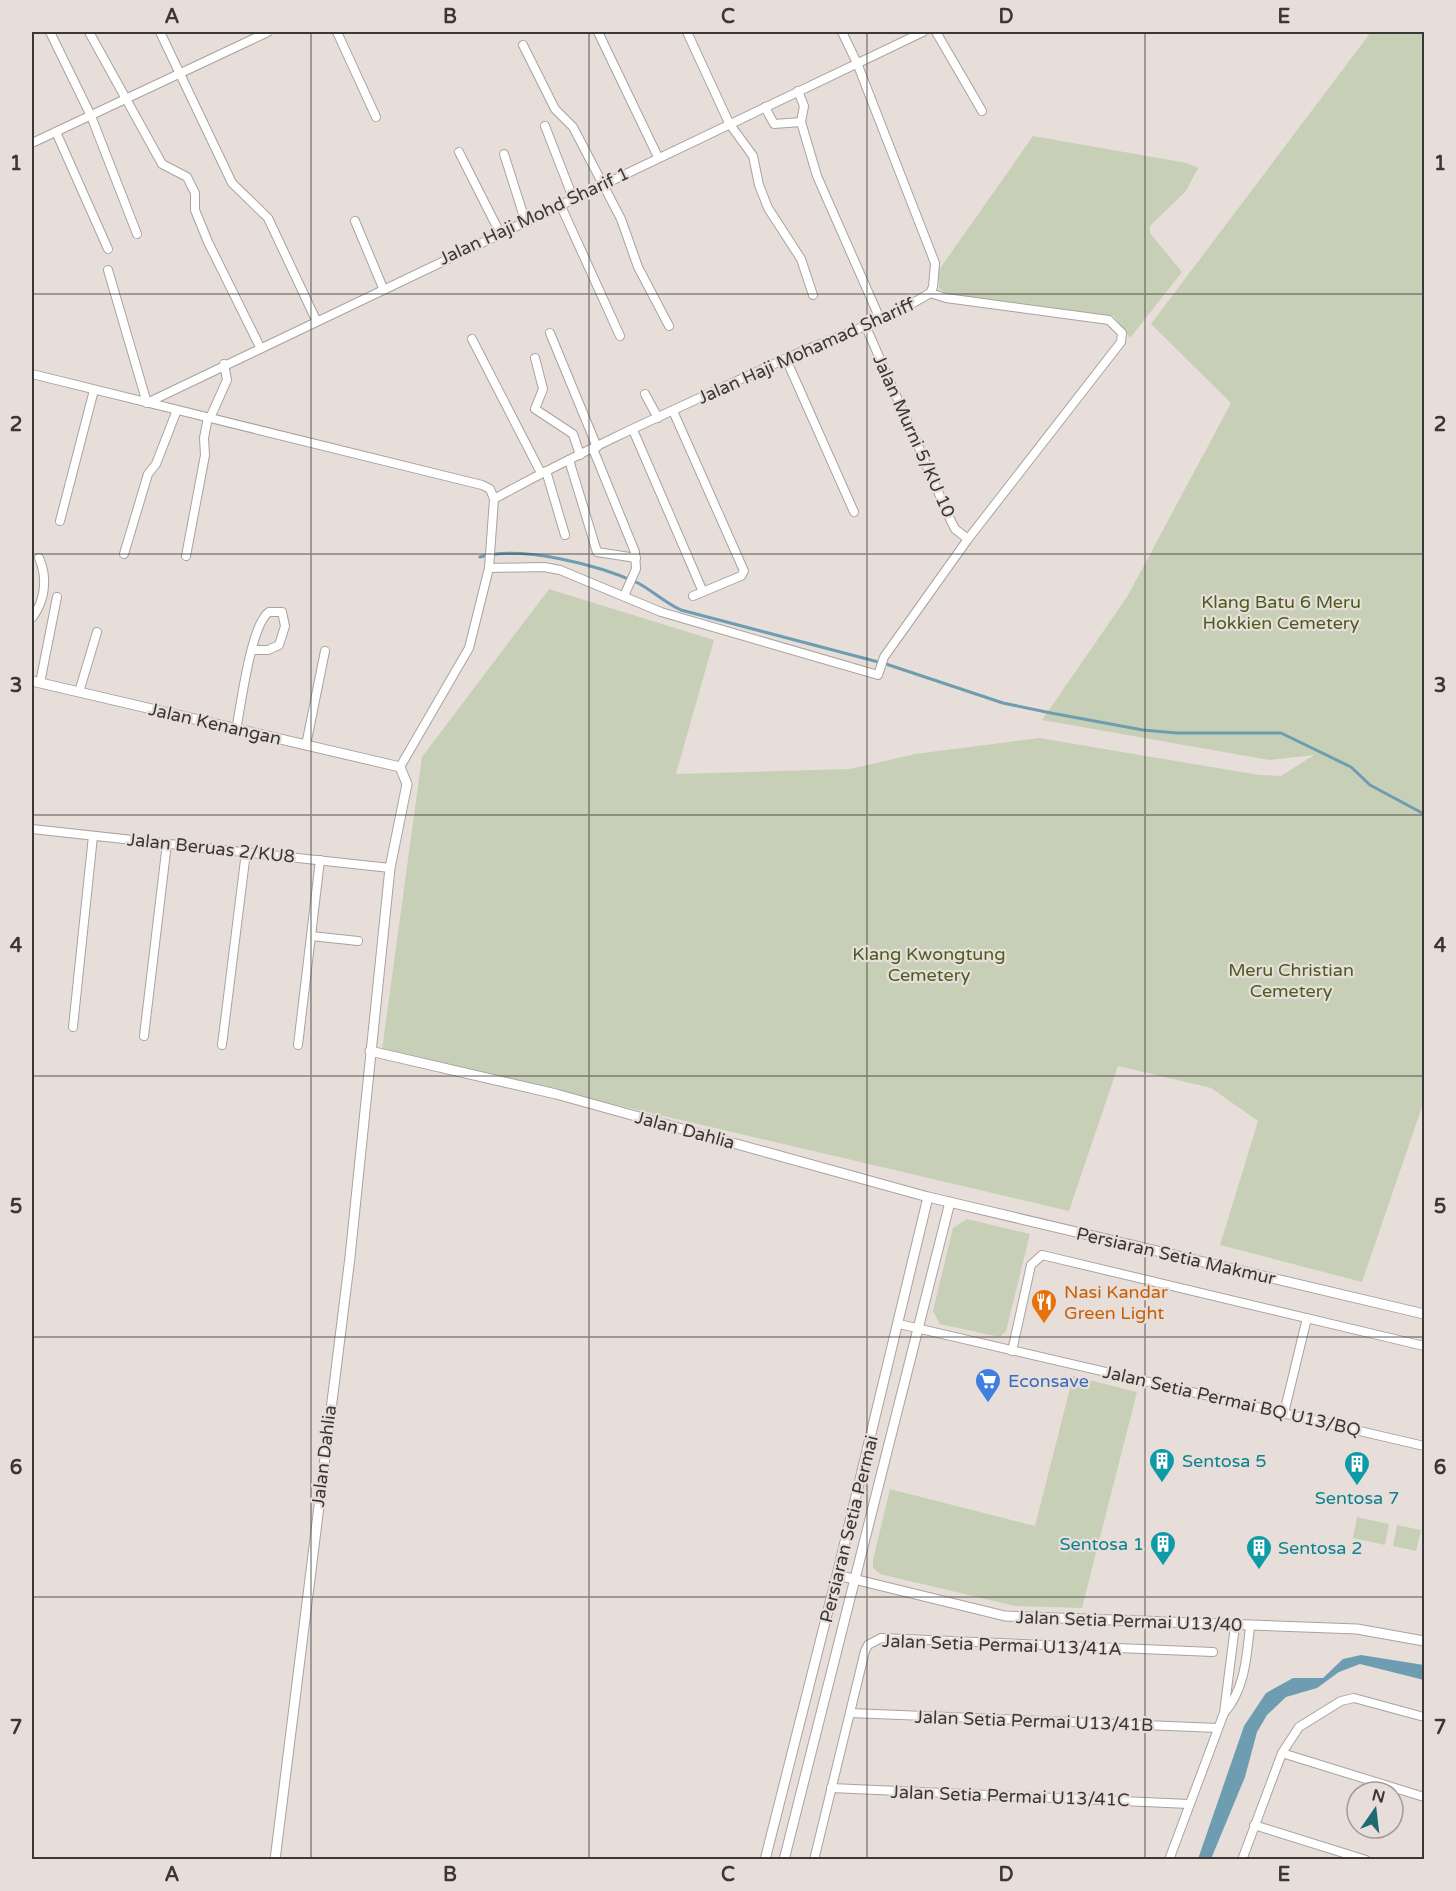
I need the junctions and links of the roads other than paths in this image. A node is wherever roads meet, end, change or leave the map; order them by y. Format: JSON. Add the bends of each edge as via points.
{"nodes":[{"id":1,"x":51,"y":32,"type":"edge"},
{"id":2,"x":89,"y":32,"type":"edge"},
{"id":3,"x":160,"y":32,"type":"edge"},
{"id":4,"x":268,"y":32,"type":"edge"},
{"id":5,"x":338,"y":32,"type":"edge"},
{"id":6,"x":598,"y":32,"type":"edge"},
{"id":7,"x":687,"y":32,"type":"edge"},
{"id":8,"x":842,"y":32,"type":"edge"},
{"id":9,"x":923,"y":32,"type":"edge"},
{"id":10,"x":936,"y":32,"type":"edge"},
{"id":11,"x":523,"y":45,"type":"dead end"},
{"id":12,"x":857,"y":63,"type":"junction"},
{"id":13,"x":181,"y":73,"type":"junction"},
{"id":14,"x":798,"y":91,"type":"junction"},
{"id":15,"x":126,"y":97,"type":"junction"},
{"id":16,"x":765,"y":107,"type":"junction"},
{"id":17,"x":982,"y":111,"type":"dead end"},
{"id":18,"x":91,"y":116,"type":"junction"},
{"id":19,"x":376,"y":117,"type":"dead end"},
{"id":20,"x":801,"y":122,"type":"junction"},
{"id":21,"x":729,"y":123,"type":"junction"},
{"id":22,"x":545,"y":126,"type":"dead end"},
{"id":23,"x":56,"y":132,"type":"junction"},
{"id":24,"x":32,"y":143,"type":"edge"},
{"id":25,"x":459,"y":152,"type":"dead end"},
{"id":26,"x":504,"y":154,"type":"dead end"},
{"id":27,"x":658,"y":157,"type":"junction"},
{"id":28,"x":601,"y":185,"type":"junction"},
{"id":29,"x":573,"y":198,"type":"junction"},
{"id":30,"x":560,"y":204,"type":"junction"},
{"id":31,"x":525,"y":220,"type":"junction"},
{"id":32,"x":355,"y":221,"type":"dead end"},
{"id":33,"x":500,"y":233,"type":"junction"},
{"id":34,"x":137,"y":234,"type":"dead end"},
{"id":35,"x":108,"y":249,"type":"dead end"},
{"id":36,"x":108,"y":270,"type":"dead end"},
{"id":37,"x":383,"y":288,"type":"junction"},
{"id":38,"x":930,"y":293,"type":"junction"},
{"id":39,"x":813,"y":295,"type":"dead end"},
{"id":40,"x":880,"y":319,"type":"junction"},
{"id":41,"x":316,"y":320,"type":"junction"},
{"id":42,"x":669,"y":326,"type":"dead end"},
{"id":43,"x":866,"y":327,"type":"junction"},
{"id":44,"x":550,"y":333,"type":"dead end"},
{"id":45,"x":620,"y":336,"type":"dead end"},
{"id":46,"x":472,"y":339,"type":"dead end"},
{"id":47,"x":260,"y":347,"type":"junction"},
{"id":48,"x":535,"y":358,"type":"dead end"},
{"id":49,"x":786,"y":359,"type":"junction"},
{"id":50,"x":224,"y":364,"type":"junction"},
{"id":51,"x":32,"y":374,"type":"edge"},
{"id":52,"x":94,"y":390,"type":"junction"},
{"id":53,"x":645,"y":394,"type":"dead end"},
{"id":54,"x":147,"y":402,"type":"junction"},
{"id":55,"x":177,"y":410,"type":"junction"},
{"id":56,"x":673,"y":411,"type":"junction"},
{"id":57,"x":209,"y":418,"type":"junction"},
{"id":58,"x":658,"y":418,"type":"junction"},
{"id":59,"x":633,"y":430,"type":"junction"},
{"id":60,"x":595,"y":448,"type":"junction"},
{"id":61,"x":580,"y":455,"type":"junction"},
{"id":62,"x":569,"y":460,"type":"junction"},
{"id":63,"x":543,"y":472,"type":"junction"},
{"id":64,"x":494,"y":499,"type":"junction"},
{"id":65,"x":854,"y":512,"type":"dead end"},
{"id":66,"x":60,"y":521,"type":"dead end"},
{"id":67,"x":564,"y":535,"type":"dead end"},
{"id":68,"x":969,"y":539,"type":"junction"},
{"id":69,"x":124,"y":554,"type":"dead end"},
{"id":70,"x":186,"y":556,"type":"dead end"},
{"id":71,"x":39,"y":558,"type":"dead end"},
{"id":72,"x":636,"y":558,"type":"junction"},
{"id":73,"x":489,"y":568,"type":"junction"},
{"id":74,"x":703,"y":592,"type":"junction"},
{"id":75,"x":624,"y":596,"type":"junction"},
{"id":76,"x":693,"y":596,"type":"dead end"},
{"id":77,"x":57,"y":597,"type":"dead end"},
{"id":78,"x":32,"y":618,"type":"edge"},
{"id":79,"x":97,"y":632,"type":"dead end"},
{"id":80,"x":252,"y":651,"type":"junction"},
{"id":81,"x":325,"y":651,"type":"dead end"},
{"id":82,"x":36,"y":682,"type":"edge"},
{"id":83,"x":79,"y":692,"type":"junction"},
{"id":84,"x":236,"y":730,"type":"junction"},
{"id":85,"x":306,"y":745,"type":"junction"},
{"id":86,"x":400,"y":767,"type":"junction"},
{"id":87,"x":32,"y":829,"type":"edge"},
{"id":88,"x":93,"y":836,"type":"junction"},
{"id":89,"x":166,"y":843,"type":"junction"},
{"id":90,"x":246,"y":852,"type":"junction"},
{"id":91,"x":320,"y":860,"type":"junction"},
{"id":92,"x":390,"y":868,"type":"junction"},
{"id":93,"x":311,"y":936,"type":"junction"},
{"id":94,"x":358,"y":941,"type":"dead end"},
{"id":95,"x":73,"y":1027,"type":"dead end"},
{"id":96,"x":144,"y":1036,"type":"dead end"},
{"id":97,"x":222,"y":1045,"type":"dead end"},
{"id":98,"x":298,"y":1045,"type":"dead end"},
{"id":99,"x":370,"y":1051,"type":"junction"},
{"id":100,"x":928,"y":1197,"type":"junction"},
{"id":101,"x":950,"y":1202,"type":"junction"},
{"id":102,"x":1425,"y":1314,"type":"edge"},
{"id":103,"x":1307,"y":1318,"type":"junction"},
{"id":104,"x":899,"y":1324,"type":"junction"},
{"id":105,"x":919,"y":1329,"type":"junction"},
{"id":106,"x":1425,"y":1346,"type":"edge"},
{"id":107,"x":1012,"y":1350,"type":"junction"},
{"id":108,"x":1284,"y":1413,"type":"junction"},
{"id":109,"x":1425,"y":1446,"type":"edge"},
{"id":110,"x":837,"y":1575,"type":"junction"},
{"id":111,"x":856,"y":1579,"type":"junction"},
{"id":112,"x":1235,"y":1626,"type":"junction"},
{"id":113,"x":1250,"y":1626,"type":"junction"},
{"id":114,"x":1425,"y":1641,"type":"edge"},
{"id":115,"x":1214,"y":1652,"type":"dead end"},
{"id":116,"x":850,"y":1713,"type":"junction"},
{"id":117,"x":1224,"y":1713,"type":"junction"},
{"id":118,"x":1425,"y":1717,"type":"edge"},
{"id":119,"x":1218,"y":1728,"type":"junction"},
{"id":120,"x":1282,"y":1753,"type":"junction"},
{"id":121,"x":831,"y":1788,"type":"junction"},
{"id":122,"x":1425,"y":1797,"type":"edge"},
{"id":123,"x":1189,"y":1804,"type":"junction"},
{"id":124,"x":1254,"y":1825,"type":"junction"},
{"id":125,"x":275,"y":1860,"type":"edge"},
{"id":126,"x":765,"y":1860,"type":"edge"},
{"id":127,"x":784,"y":1860,"type":"edge"},
{"id":128,"x":814,"y":1860,"type":"edge"},
{"id":129,"x":1169,"y":1860,"type":"edge"},
{"id":130,"x":1242,"y":1860,"type":"edge"},
{"id":131,"x":1366,"y":1860,"type":"edge"}],
"edges":[{"from":1,"to":18,"type":"street"},
{"from":2,"to":15,"type":"street"},
{"from":3,"to":13,"type":"street"},
{"from":4,"to":13,"type":"street"},
{"from":5,"to":19,"type":"street"},
{"from":6,"to":27,"type":"street"},
{"from":7,"to":21,"type":"street"},
{"from":8,"to":12,"type":"street","name":"Jalan Haji Mohamad Shariff"},
{"from":9,"to":12,"type":"street","name":"Jalan Haji Mohd Sharif 1"},
{"from":10,"to":17,"type":"street"},
{"from":11,"to":28,"type":"street","via":[[555,109],[573,127]]},
{"from":12,"to":14,"type":"street","name":"Jalan Haji Mohd Sharif 1"},
{"from":12,"to":38,"type":"street","name":"Jalan Haji Mohamad Shariff","via":[[935,262]]},
{"from":13,"to":15,"type":"street"},
{"from":13,"to":41,"type":"street","via":[[232,183],[268,218]]},
{"from":14,"to":16,"type":"street","name":"Jalan Haji Mohd Sharif 1"},
{"from":14,"to":20,"type":"street","via":[[804,106]]},
{"from":15,"to":18,"type":"street"},
{"from":15,"to":47,"type":"street","via":[[162,164],[187,177],[208,242]]},
{"from":16,"to":20,"type":"street","via":[[774,123]]},
{"from":16,"to":21,"type":"street","name":"Jalan Haji Mohd Sharif 1"},
{"from":18,"to":23,"type":"street"},
{"from":18,"to":34,"type":"street"},
{"from":20,"to":40,"type":"street","via":[[820,185]]},
{"from":21,"to":27,"type":"street","name":"Jalan Haji Mohd Sharif 1"},
{"from":21,"to":39,"type":"street","via":[[753,156],[768,208],[801,259]]},
{"from":22,"to":29,"type":"street"},
{"from":23,"to":24,"type":"street"},
{"from":23,"to":35,"type":"street"},
{"from":25,"to":33,"type":"street"},
{"from":26,"to":31,"type":"street"},
{"from":27,"to":28,"type":"street","name":"Jalan Haji Mohd Sharif 1"},
{"from":28,"to":29,"type":"street","name":"Jalan Haji Mohd Sharif 1"},
{"from":28,"to":42,"type":"street","via":[[621,219],[638,267]]},
{"from":29,"to":30,"type":"street","name":"Jalan Haji Mohd Sharif 1"},
{"from":30,"to":31,"type":"street","name":"Jalan Haji Mohd Sharif 1"},
{"from":30,"to":45,"type":"street"},
{"from":31,"to":33,"type":"street","name":"Jalan Haji Mohd Sharif 1"},
{"from":32,"to":37,"type":"street"},
{"from":33,"to":37,"type":"street","name":"Jalan Haji Mohd Sharif 1"},
{"from":36,"to":54,"type":"street"},
{"from":37,"to":41,"type":"street","name":"Jalan Haji Mohd Sharif 1"},
{"from":38,"to":40,"type":"street","name":"Jalan Haji Mohamad Shariff"},
{"from":38,"to":68,"type":"street","via":[[1109,320],[1122,333],[1115,351]]},
{"from":40,"to":43,"type":"street","name":"Jalan Haji Mohamad Shariff"},
{"from":41,"to":47,"type":"street","name":"Jalan Haji Mohd Sharif 1"},
{"from":43,"to":49,"type":"street","name":"Jalan Haji Mohamad Shariff"},
{"from":43,"to":68,"type":"street","name":"Jalan Murni 5/KU 10","via":[[951,522]]},
{"from":44,"to":60,"type":"street"},
{"from":46,"to":63,"type":"street"},
{"from":47,"to":50,"type":"street","name":"Jalan Haji Mohd Sharif 1"},
{"from":48,"to":61,"type":"street","via":[[543,392],[534,408],[573,434]]},
{"from":49,"to":56,"type":"street","name":"Jalan Haji Mohamad Shariff"},
{"from":49,"to":65,"type":"street"},
{"from":50,"to":54,"type":"street","name":"Jalan Haji Mohd Sharif 1"},
{"from":50,"to":57,"type":"street","via":[[228,375],[226,387]]},
{"from":51,"to":52,"type":"street"},
{"from":52,"to":54,"type":"street"},
{"from":52,"to":66,"type":"street"},
{"from":53,"to":58,"type":"street"},
{"from":54,"to":55,"type":"street"},
{"from":55,"to":57,"type":"street"},
{"from":55,"to":69,"type":"street","via":[[156,464],[148,474]]},
{"from":56,"to":58,"type":"street","name":"Jalan Haji Mohamad Shariff"},
{"from":56,"to":74,"type":"street","via":[[744,572]]},
{"from":57,"to":64,"type":"street","via":[[482,484],[490,489]]},
{"from":57,"to":70,"type":"street"},
{"from":58,"to":59,"type":"street","name":"Jalan Haji Mohamad Shariff"},
{"from":59,"to":60,"type":"street","name":"Jalan Haji Mohamad Shariff"},
{"from":59,"to":74,"type":"street"},
{"from":60,"to":61,"type":"street","name":"Jalan Haji Mohamad Shariff"},
{"from":60,"to":72,"type":"street"},
{"from":61,"to":62,"type":"street","name":"Jalan Haji Mohamad Shariff"},
{"from":62,"to":63,"type":"street","name":"Jalan Haji Mohamad Shariff"},
{"from":62,"to":72,"type":"street","via":[[597,552]]},
{"from":63,"to":64,"type":"street","name":"Jalan Haji Mohamad Shariff"},
{"from":63,"to":67,"type":"street"},
{"from":64,"to":73,"type":"street"},
{"from":68,"to":75,"type":"street","via":[[884,657],[878,675],[671,615]]},
{"from":71,"to":78,"type":"street","via":[[46,573],[40,605]]},
{"from":72,"to":75,"type":"street","via":[[633,579]]},
{"from":73,"to":75,"type":"street","via":[[560,570]]},
{"from":73,"to":86,"type":"street","via":[[469,648]]},
{"from":74,"to":76,"type":"street"},
{"from":77,"to":82,"type":"street"},
{"from":79,"to":83,"type":"street"},
{"from":80,"to":80,"type":"street","via":[[260,621],[269,612],[282,612],[285,626],[279,645]]},
{"from":80,"to":84,"type":"street"},
{"from":81,"to":85,"type":"street"},
{"from":82,"to":83,"type":"street","name":"Jalan Kenangan"},
{"from":83,"to":84,"type":"street","name":"Jalan Kenangan"},
{"from":84,"to":85,"type":"street","name":"Jalan Kenangan"},
{"from":85,"to":86,"type":"street","name":"Jalan Kenangan"},
{"from":86,"to":92,"type":"street","name":"Jalan Dahlia","via":[[407,784]]},
{"from":87,"to":88,"type":"street","name":"Jalan Beruas 2/KU8"},
{"from":88,"to":89,"type":"street","name":"Jalan Beruas 2/KU8"},
{"from":88,"to":95,"type":"street"},
{"from":89,"to":90,"type":"street","name":"Jalan Beruas 2/KU8"},
{"from":89,"to":96,"type":"street"},
{"from":90,"to":91,"type":"street","name":"Jalan Beruas 2/KU8"},
{"from":90,"to":97,"type":"street"},
{"from":91,"to":92,"type":"street","name":"Jalan Beruas 2/KU8"},
{"from":91,"to":93,"type":"street"},
{"from":92,"to":99,"type":"street","name":"Jalan Dahlia"},
{"from":93,"to":94,"type":"street"},
{"from":93,"to":98,"type":"street"},
{"from":99,"to":100,"type":"street","name":"Jalan Dahlia","via":[[555,1094]]},
{"from":99,"to":125,"type":"street","name":"Jalan Dahlia","via":[[350,1257]]},
{"from":100,"to":101,"type":"street","name":"Persiaran Setia Makmur"},
{"from":100,"to":104,"type":"street","name":"Persiaran Setia Permai"},
{"from":101,"to":102,"type":"street","name":"Persiaran Setia Makmur"},
{"from":101,"to":105,"type":"street","name":"Persiaran Setia Permai"},
{"from":103,"to":106,"type":"street"},
{"from":103,"to":107,"type":"street","via":[[1042,1255],[1031,1265]]},
{"from":103,"to":108,"type":"street"},
{"from":104,"to":105,"type":"street","name":"Jalan Setia Permai BQ U13/BQ"},
{"from":104,"to":110,"type":"street","name":"Persiaran Setia Permai"},
{"from":105,"to":107,"type":"street","name":"Jalan Setia Permai BQ U13/BQ"},
{"from":105,"to":111,"type":"street","name":"Persiaran Setia Permai"},
{"from":107,"to":108,"type":"street","name":"Jalan Setia Permai BQ U13/BQ"},
{"from":108,"to":109,"type":"street","name":"Jalan Setia Permai BQ U13/BQ"},
{"from":110,"to":111,"type":"street","name":"Jalan Setia Permai U13/40"},
{"from":110,"to":126,"type":"street","name":"Persiaran Setia Permai"},
{"from":111,"to":112,"type":"street","name":"Jalan Setia Permai U13/40","via":[[1005,1616]]},
{"from":111,"to":127,"type":"street","name":"Persiaran Setia Permai"},
{"from":112,"to":113,"type":"street","name":"Jalan Setia Permai U13/40"},
{"from":112,"to":117,"type":"street"},
{"from":113,"to":114,"type":"street","name":"Jalan Setia Permai U13/40","via":[[1357,1629]]},
{"from":113,"to":117,"type":"street","via":[[1244,1671]]},
{"from":115,"to":116,"type":"street","name":"Jalan Setia Permai U13/41A","via":[[881,1638],[868,1645]]},
{"from":116,"to":119,"type":"street","name":"Jalan Setia Permai U13/41B"},
{"from":116,"to":121,"type":"street","name":"Jalan Setia Permai U13/41A"},
{"from":117,"to":119,"type":"street"},
{"from":118,"to":120,"type":"street","via":[[1354,1698],[1341,1701],[1299,1727]]},
{"from":119,"to":123,"type":"street"},
{"from":120,"to":122,"type":"street"},
{"from":120,"to":124,"type":"street"},
{"from":121,"to":123,"type":"street","name":"Jalan Setia Permai U13/41C"},
{"from":121,"to":128,"type":"street","name":"Jalan Setia Permai U13/41A"},
{"from":123,"to":129,"type":"street"},
{"from":124,"to":130,"type":"street"},
{"from":124,"to":131,"type":"street"}]}
